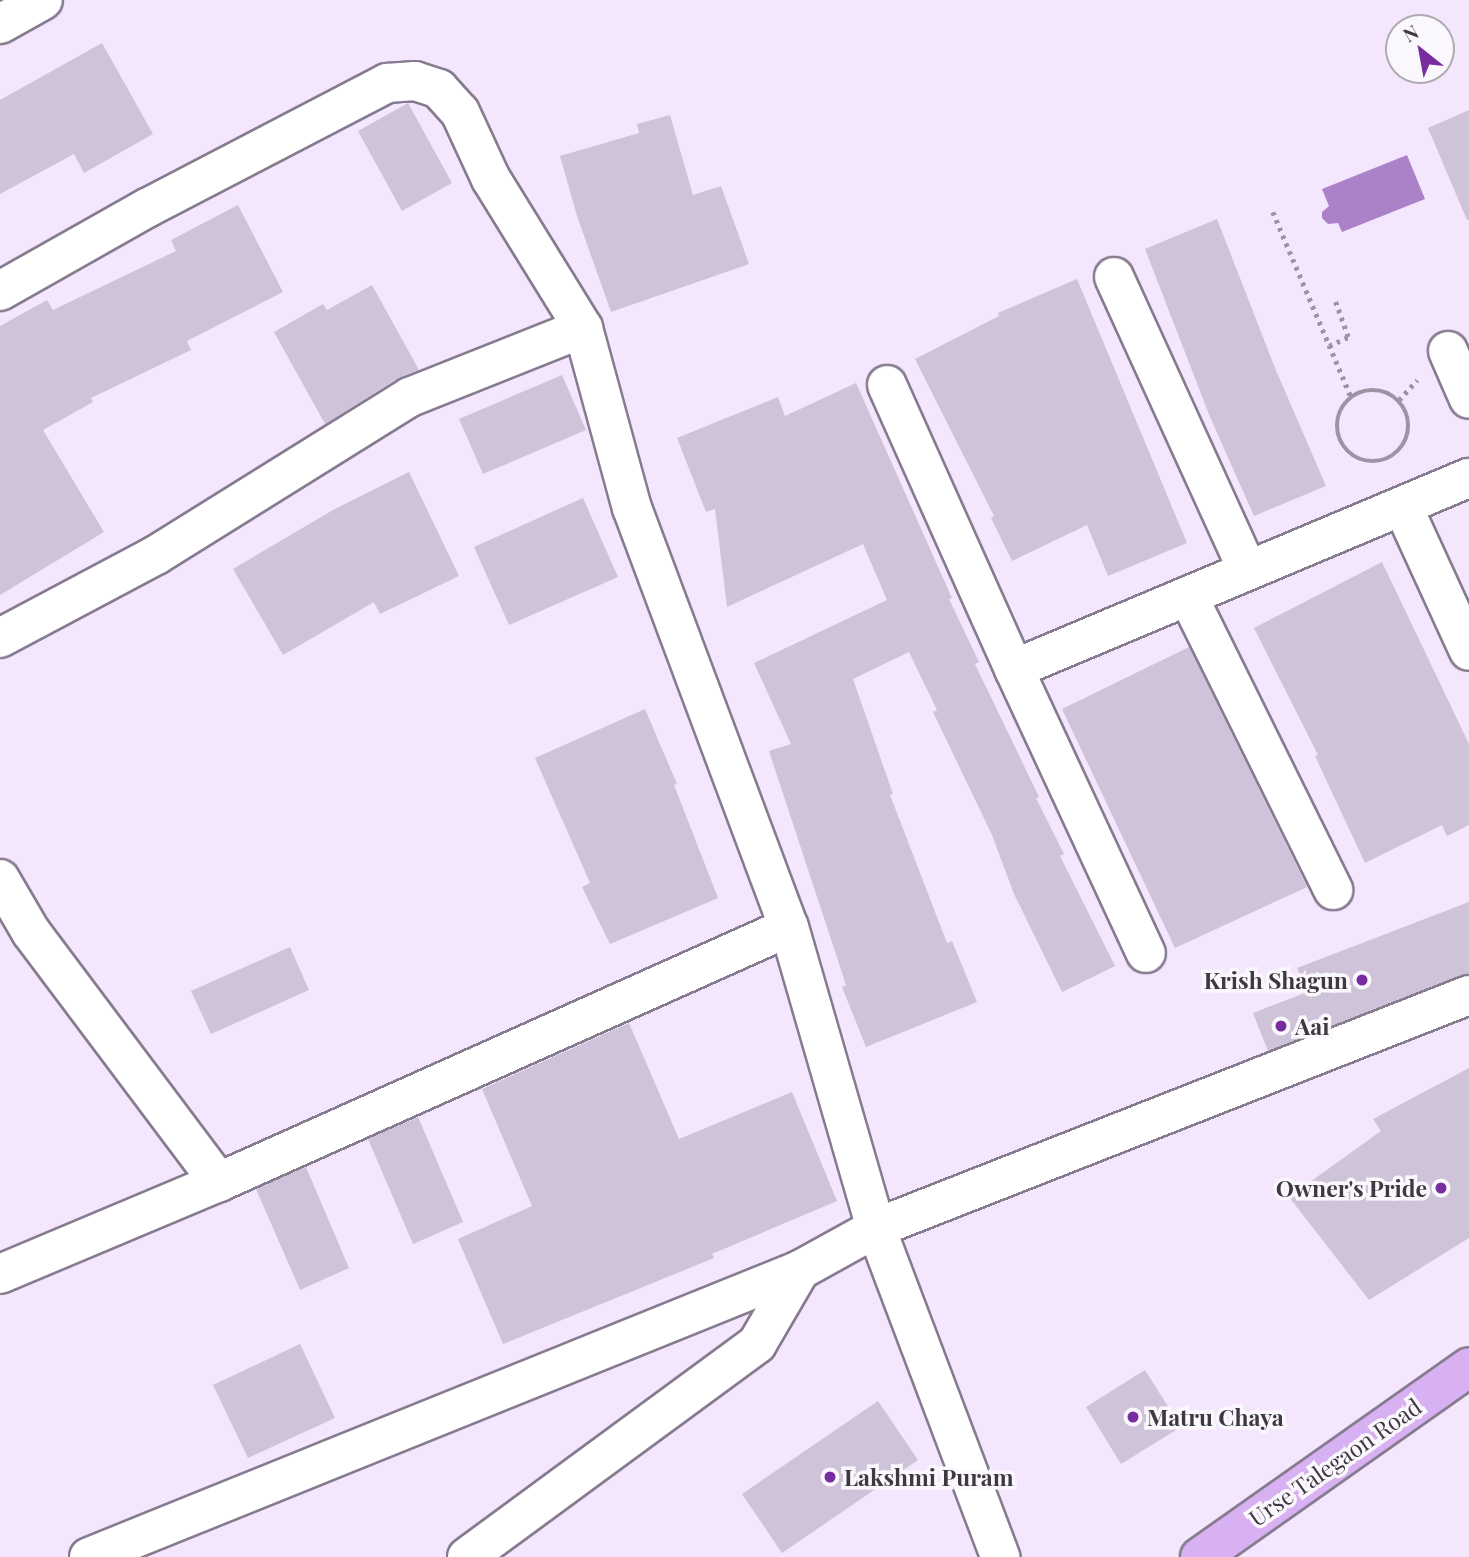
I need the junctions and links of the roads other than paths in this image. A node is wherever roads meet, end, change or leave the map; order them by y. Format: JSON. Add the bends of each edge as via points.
{"nodes":[{"id":1,"x":43,"y":0,"type":"edge"},
{"id":2,"x":0,"y":24,"type":"edge"},
{"id":3,"x":1114,"y":277,"type":"dead end"},
{"id":4,"x":0,"y":290,"type":"edge"},
{"id":5,"x":583,"y":328,"type":"junction"},
{"id":6,"x":1435,"y":362,"type":"road end"},
{"id":7,"x":887,"y":385,"type":"dead end"},
{"id":8,"x":1469,"y":399,"type":"edge"},
{"id":9,"x":1469,"y":478,"type":"edge"},
{"id":10,"x":1403,"y":507,"type":"junction"},
{"id":11,"x":1247,"y":569,"type":"junction"},
{"id":12,"x":1188,"y":596,"type":"junction"},
{"id":13,"x":0,"y":638,"type":"edge"},
{"id":14,"x":1469,"y":651,"type":"edge"},
{"id":15,"x":1014,"y":669,"type":"junction"},
{"id":16,"x":0,"y":879,"type":"edge"},
{"id":17,"x":1333,"y":890,"type":"dead end"},
{"id":18,"x":789,"y":927,"type":"junction"},
{"id":19,"x":1146,"y":953,"type":"dead end"},
{"id":20,"x":1469,"y":995,"type":"edge"},
{"id":21,"x":219,"y":1182,"type":"junction"},
{"id":22,"x":876,"y":1228,"type":"junction"},
{"id":23,"x":800,"y":1270,"type":"junction"},
{"id":24,"x":0,"y":1274,"type":"edge"},
{"id":25,"x":1469,"y":1367,"type":"edge"},
{"id":26,"x":89,"y":1557,"type":"edge"},
{"id":27,"x":467,"y":1557,"type":"edge"},
{"id":28,"x":1000,"y":1557,"type":"edge"},
{"id":29,"x":1200,"y":1557,"type":"edge"}],
"edges":[{"from":1,"to":2,"type":"street"},
{"from":3,"to":11,"type":"street"},
{"from":4,"to":5,"type":"street","via":[[387,83],[415,81],[439,89],[460,112],[491,179]]},
{"from":5,"to":13,"type":"street","via":[[410,397],[156,555]]},
{"from":5,"to":18,"type":"street","via":[[632,508]]},
{"from":6,"to":8,"type":"street"},
{"from":7,"to":15,"type":"street"},
{"from":9,"to":10,"type":"street"},
{"from":10,"to":11,"type":"street"},
{"from":10,"to":14,"type":"street"},
{"from":11,"to":12,"type":"street"},
{"from":12,"to":15,"type":"street"},
{"from":12,"to":17,"type":"street"},
{"from":15,"to":19,"type":"street"},
{"from":16,"to":21,"type":"street","via":[[31,932]]},
{"from":18,"to":21,"type":"street"},
{"from":18,"to":22,"type":"street"},
{"from":20,"to":22,"type":"street"},
{"from":21,"to":24,"type":"street"},
{"from":22,"to":23,"type":"street"},
{"from":22,"to":28,"type":"street"},
{"from":23,"to":26,"type":"street"},
{"from":23,"to":27,"type":"street","via":[[757,1344]]},
{"from":25,"to":29,"type":"highway","name":"Urse Talegaon Road"}]}
